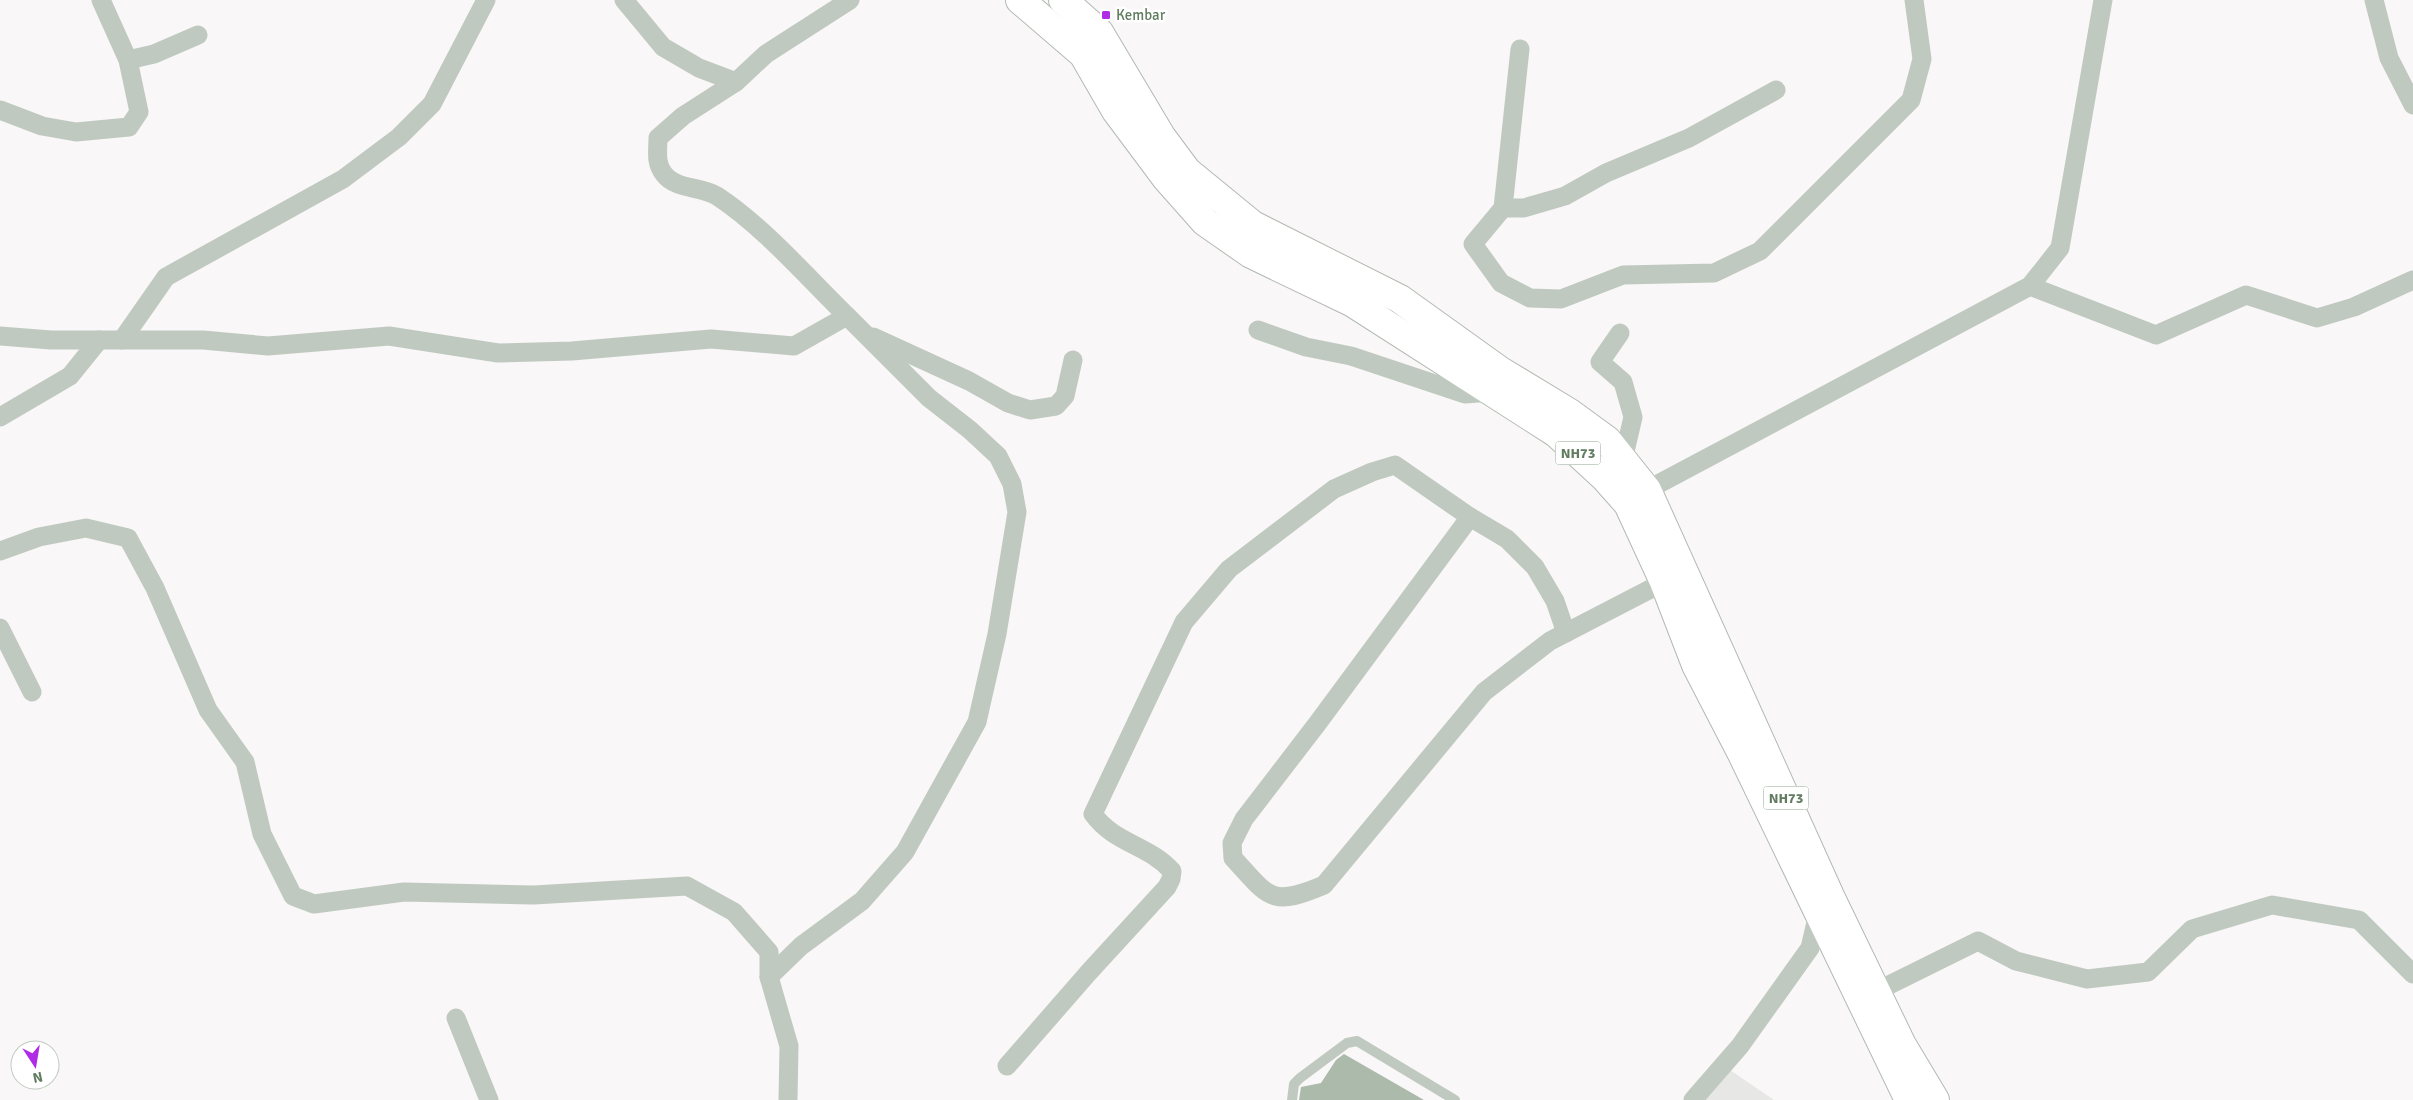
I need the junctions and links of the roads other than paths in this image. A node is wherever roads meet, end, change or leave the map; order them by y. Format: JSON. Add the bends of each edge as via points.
{"nodes":[{"id":1,"x":101,"y":0,"type":"edge"},
{"id":2,"x":486,"y":0,"type":"edge"},
{"id":3,"x":624,"y":0,"type":"edge"},
{"id":4,"x":850,"y":0,"type":"edge"},
{"id":5,"x":1020,"y":0,"type":"edge"},
{"id":6,"x":1063,"y":0,"type":"edge"},
{"id":7,"x":1914,"y":0,"type":"edge"},
{"id":8,"x":2103,"y":0,"type":"edge"},
{"id":9,"x":2374,"y":0,"type":"edge"},
{"id":10,"x":198,"y":35,"type":"dead end"},
{"id":11,"x":1520,"y":48,"type":"dead end"},
{"id":12,"x":128,"y":60,"type":"junction"},
{"id":13,"x":736,"y":82,"type":"junction"},
{"id":14,"x":1776,"y":90,"type":"dead end"},
{"id":15,"x":2413,"y":105,"type":"edge"},
{"id":16,"x":0,"y":110,"type":"edge"},
{"id":17,"x":1503,"y":208,"type":"junction"},
{"id":18,"x":2413,"y":280,"type":"edge"},
{"id":19,"x":2030,"y":286,"type":"junction"},
{"id":20,"x":847,"y":316,"type":"junction"},
{"id":21,"x":1258,"y":330,"type":"dead end"},
{"id":22,"x":862,"y":332,"type":"junction"},
{"id":23,"x":1620,"y":333,"type":"dead end"},
{"id":24,"x":0,"y":336,"type":"edge"},
{"id":25,"x":99,"y":340,"type":"junction"},
{"id":26,"x":122,"y":340,"type":"junction"},
{"id":27,"x":1073,"y":360,"type":"dead end"},
{"id":28,"x":1492,"y":392,"type":"junction"},
{"id":29,"x":0,"y":417,"type":"edge"},
{"id":30,"x":1623,"y":460,"type":"junction"},
{"id":31,"x":1637,"y":497,"type":"junction"},
{"id":32,"x":1470,"y":516,"type":"junction"},
{"id":33,"x":0,"y":551,"type":"edge"},
{"id":34,"x":1664,"y":582,"type":"junction"},
{"id":35,"x":0,"y":628,"type":"edge"},
{"id":36,"x":1566,"y":633,"type":"junction"},
{"id":37,"x":32,"y":692,"type":"dead end"},
{"id":38,"x":1818,"y":914,"type":"junction"},
{"id":39,"x":2413,"y":974,"type":"edge"},
{"id":40,"x":769,"y":977,"type":"junction"},
{"id":41,"x":1877,"y":991,"type":"junction"},
{"id":42,"x":456,"y":1018,"type":"dead end"},
{"id":43,"x":1007,"y":1066,"type":"dead end"},
{"id":44,"x":489,"y":1100,"type":"edge"},
{"id":45,"x":788,"y":1100,"type":"edge"},
{"id":46,"x":1292,"y":1100,"type":"edge"},
{"id":47,"x":1454,"y":1100,"type":"edge"},
{"id":48,"x":1693,"y":1100,"type":"edge"},
{"id":49,"x":1909,"y":1100,"type":"edge"},
{"id":50,"x":1935,"y":1100,"type":"edge"}],
"edges":[{"from":1,"to":12,"type":"street"},
{"from":2,"to":26,"type":"street","via":[[432,104],[399,137],[343,179],[166,277]]},
{"from":3,"to":13,"type":"street","via":[[663,47],[699,68]]},
{"from":4,"to":13,"type":"street","via":[[766,54]]},
{"from":5,"to":28,"type":"highway","number":"NH73","via":[[1083,54],[1116,111],[1166,178],[1205,222],[1251,254],[1353,303]]},
{"from":6,"to":30,"type":"highway","number":"NH73","via":[[1099,32],[1161,136],[1187,171],[1254,225],[1400,298],[1500,370],[1570,413],[1607,440]]},
{"from":7,"to":17,"type":"street","via":[[1922,59],[1911,100],[1760,251],[1714,273],[1623,275],[1561,300],[1530,298],[1501,283],[1473,244]]},
{"from":8,"to":19,"type":"street","via":[[2060,248]]},
{"from":9,"to":15,"type":"street","via":[[2389,58]]},
{"from":10,"to":12,"type":"street","via":[[154,54]]},
{"from":11,"to":17,"type":"street"},
{"from":12,"to":16,"type":"street","via":[[139,112],[129,127],[76,132],[42,126]]},
{"from":13,"to":20,"type":"street","via":[[683,116],[658,138],[657,162],[665,176],[682,186],[710,192],[738,210]]},
{"from":14,"to":17,"type":"street","via":[[1689,138],[1606,173],[1564,196],[1524,208]]},
{"from":18,"to":19,"type":"street","via":[[2354,307],[2317,318],[2246,295],[2156,335]]},
{"from":19,"to":31,"type":"street"},
{"from":20,"to":22,"type":"street"},
{"from":20,"to":26,"type":"street","via":[[794,346],[711,339],[572,352],[498,353],[389,336],[268,346],[203,340]]},
{"from":21,"to":28,"type":"street","via":[[1306,347],[1351,356],[1465,394]]},
{"from":22,"to":27,"type":"street","via":[[969,381],[1008,403],[1030,410],[1056,406],[1065,396]]},
{"from":22,"to":40,"type":"street","via":[[929,398],[998,456],[1012,484],[1017,512],[997,634],[977,722],[905,852],[862,901],[801,946]]},
{"from":23,"to":30,"type":"street","via":[[1600,362],[1623,382],[1633,416]]},
{"from":24,"to":25,"type":"street"},
{"from":25,"to":26,"type":"street"},
{"from":25,"to":29,"type":"street","via":[[70,376]]},
{"from":28,"to":31,"type":"highway","number":"NH73","via":[[1556,433],[1605,478]]},
{"from":30,"to":31,"type":"highway","number":"NH73"},
{"from":31,"to":34,"type":"highway","number":"NH73"},
{"from":31,"to":41,"type":"highway","number":"NH73"},
{"from":32,"to":36,"type":"street","via":[[1507,539],[1535,567],[1555,601]]},
{"from":32,"to":36,"type":"street","via":[[1244,819],[1232,843],[1233,858],[1265,893],[1272,896],[1300,895],[1324,885],[1484,692],[1550,641]]},
{"from":32,"to":43,"type":"street","via":[[1395,465],[1372,472],[1334,489],[1229,569],[1184,622],[1093,814],[1103,828],[1159,858],[1172,871],[1171,879]]},
{"from":33,"to":40,"type":"street","via":[[39,537],[86,528],[128,538],[155,588],[208,710],[245,762],[262,834],[293,896],[314,904],[404,892],[534,895],[687,886],[734,912],[768,952]]},
{"from":34,"to":36,"type":"street"},
{"from":34,"to":38,"type":"highway","number":"NH73","via":[[1696,665],[1742,752]]},
{"from":35,"to":37,"type":"street"},
{"from":38,"to":48,"type":"street","via":[[1810,948],[1740,1046]]},
{"from":38,"to":49,"type":"highway","number":"NH73"},
{"from":39,"to":41,"type":"street","via":[[2359,920],[2272,905],[2192,929],[2148,972],[2087,979],[2016,961],[1978,941]]},
{"from":40,"to":45,"type":"street","via":[[789,1046]]},
{"from":41,"to":50,"type":"highway","number":"NH73","via":[[1902,1045]]},
{"from":42,"to":44,"type":"street"},
{"from":46,"to":47,"type":"lane","via":[[1294,1084],[1300,1078],[1347,1043],[1357,1041]]}]}
